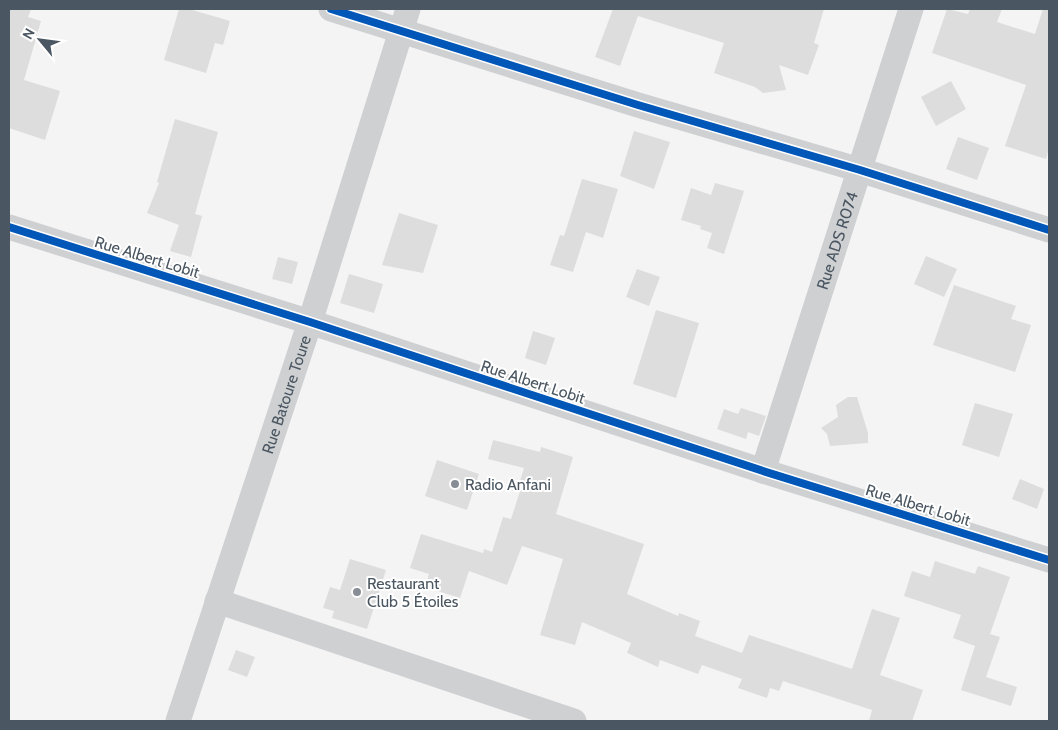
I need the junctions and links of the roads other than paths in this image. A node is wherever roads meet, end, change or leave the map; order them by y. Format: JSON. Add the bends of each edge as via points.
{"nodes":[{"id":1,"x":331,"y":9,"type":"edge"},
{"id":2,"x":911,"y":9,"type":"edge"},
{"id":3,"x":404,"y":20,"type":"edge"},
{"id":4,"x":860,"y":170,"type":"junction"},
{"id":5,"x":9,"y":227,"type":"edge"},
{"id":6,"x":1049,"y":230,"type":"edge"},
{"id":7,"x":310,"y":322,"type":"junction"},
{"id":8,"x":763,"y":472,"type":"junction"},
{"id":9,"x":1049,"y":560,"type":"edge"},
{"id":10,"x":217,"y":602,"type":"junction"},
{"id":11,"x":178,"y":721,"type":"edge"},
{"id":12,"x":574,"y":721,"type":"edge"}],
"edges":[{"from":1,"to":3,"type":"street"},
{"from":2,"to":4,"type":"street","name":"Rue ADS R074"},
{"from":3,"to":4,"type":"street","via":[[638,105]]},
{"from":3,"to":7,"type":"street","name":"Rue Batoure Toure"},
{"from":4,"to":6,"type":"street"},
{"from":4,"to":8,"type":"street","name":"Rue ADS R074"},
{"from":5,"to":7,"type":"street","name":"Rue Albert Lobit"},
{"from":7,"to":8,"type":"street","name":"Rue Albert Lobit"},
{"from":7,"to":10,"type":"street","name":"Rue Batoure Toure"},
{"from":8,"to":9,"type":"street","name":"Rue Albert Lobit"},
{"from":10,"to":11,"type":"street","name":"Rue Batoure Toure"},
{"from":10,"to":12,"type":"street"}]}
